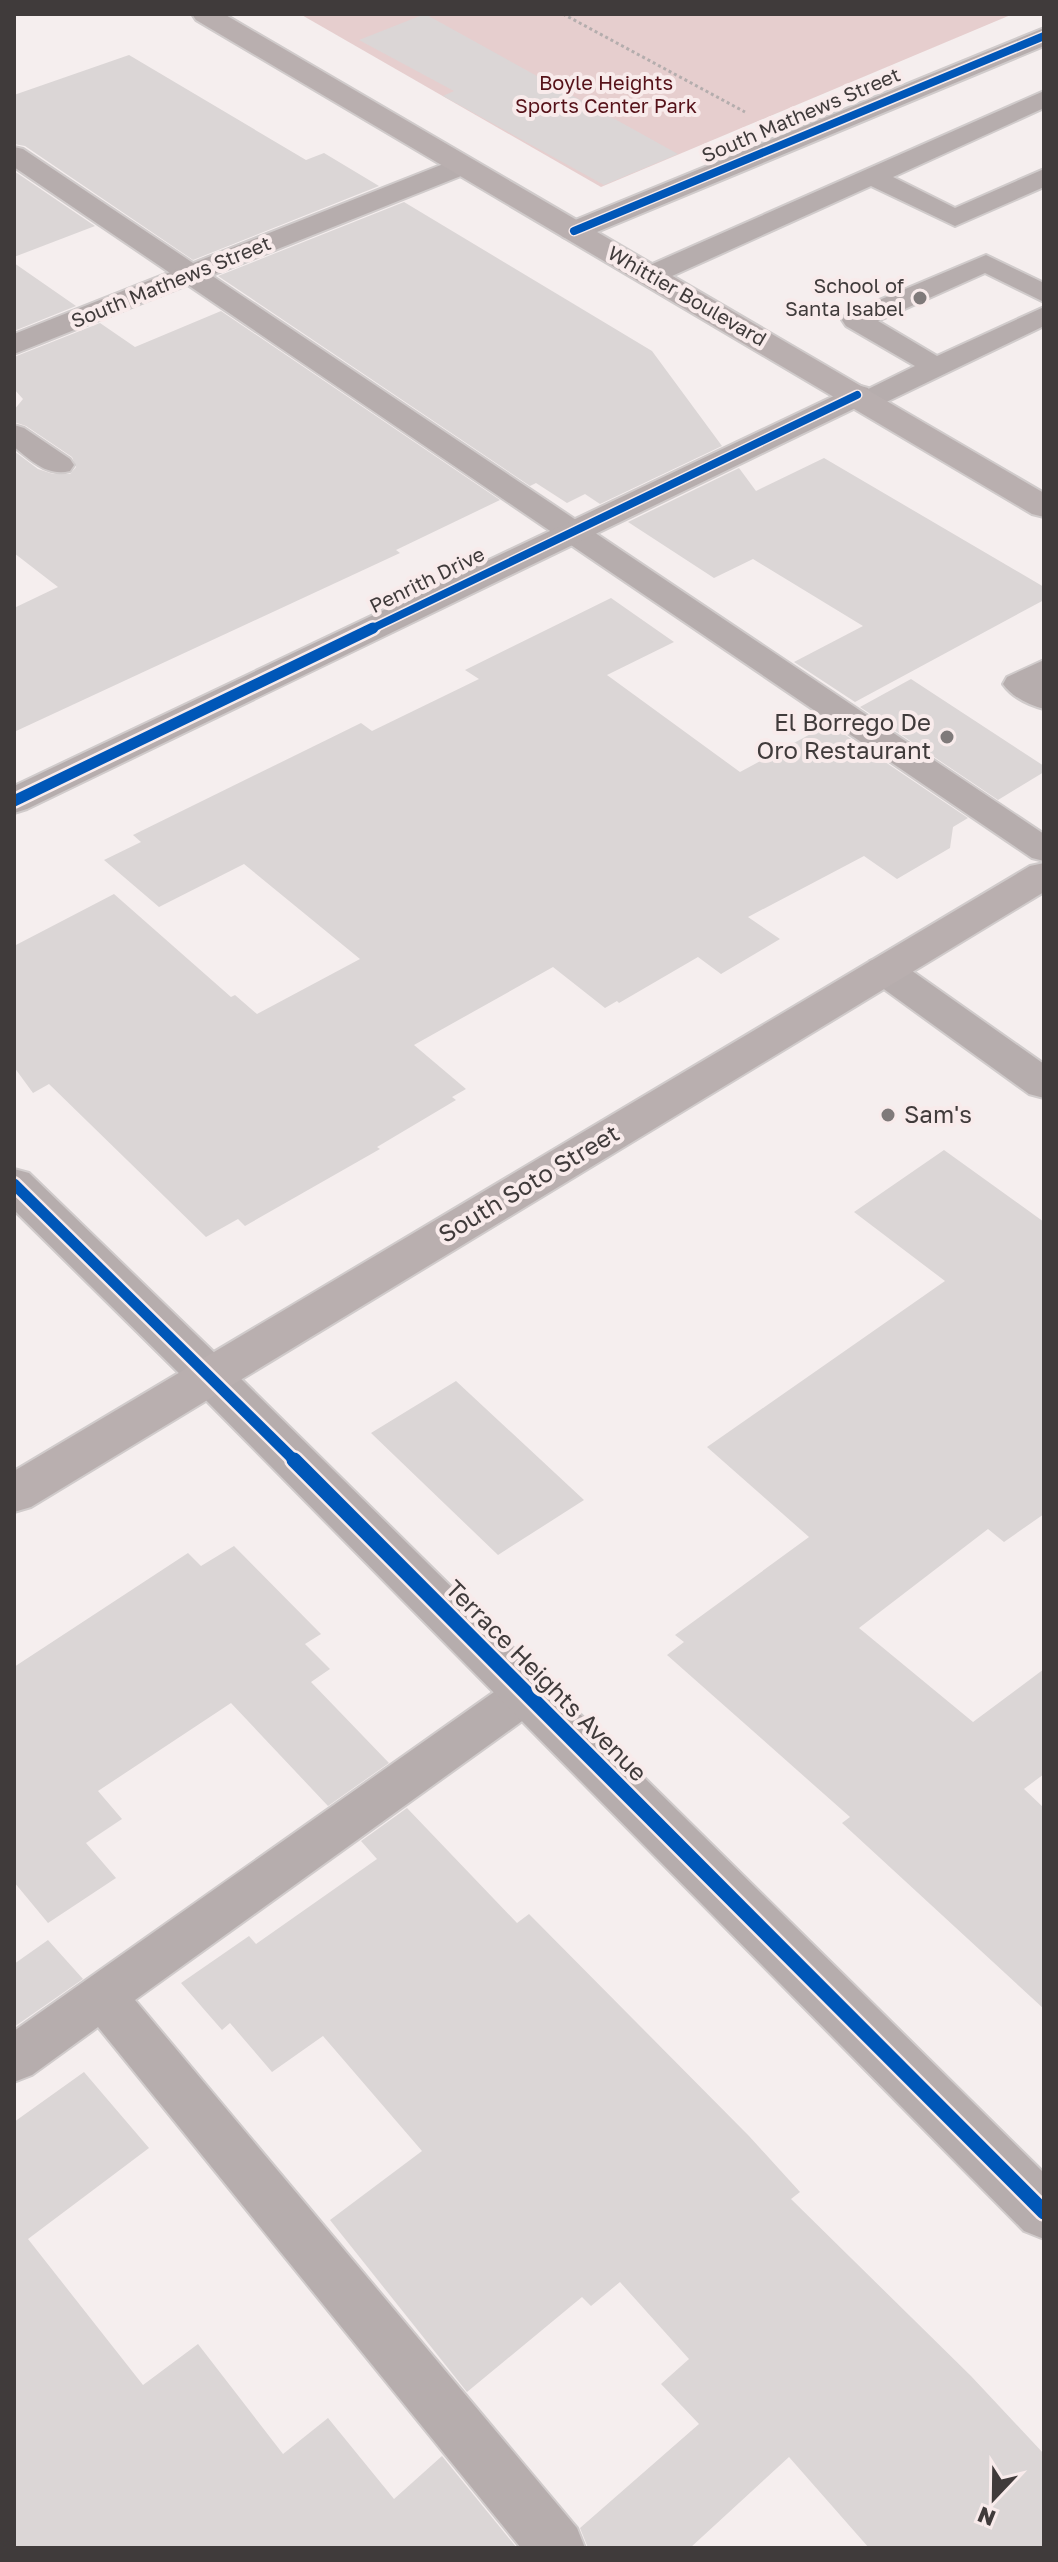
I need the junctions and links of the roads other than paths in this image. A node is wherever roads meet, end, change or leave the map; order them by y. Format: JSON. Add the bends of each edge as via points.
{"nodes":[{"id":1,"x":205,"y":14,"type":"edge"},
{"id":2,"x":1044,"y":36,"type":"edge"},
{"id":3,"x":1044,"y":99,"type":"edge"},
{"id":4,"x":14,"y":155,"type":"edge"},
{"id":5,"x":461,"y":166,"type":"junction"},
{"id":6,"x":871,"y":176,"type":"junction"},
{"id":7,"x":1044,"y":177,"type":"edge"},
{"id":8,"x":574,"y":231,"type":"junction"},
{"id":9,"x":193,"y":273,"type":"junction"},
{"id":10,"x":651,"y":275,"type":"junction"},
{"id":11,"x":1044,"y":294,"type":"edge"},
{"id":12,"x":1044,"y":315,"type":"edge"},
{"id":13,"x":14,"y":345,"type":"edge"},
{"id":14,"x":936,"y":367,"type":"junction"},
{"id":15,"x":862,"y":398,"type":"junction"},
{"id":16,"x":14,"y":434,"type":"edge"},
{"id":17,"x":59,"y":465,"type":"dead end"},
{"id":18,"x":1043,"y":505,"type":"edge"},
{"id":19,"x":571,"y":532,"type":"junction"},
{"id":20,"x":1044,"y":670,"type":"edge"},
{"id":21,"x":1044,"y":699,"type":"edge"},
{"id":22,"x":14,"y":801,"type":"edge"},
{"id":23,"x":1044,"y":850,"type":"edge"},
{"id":24,"x":1044,"y":875,"type":"edge"},
{"id":25,"x":884,"y":970,"type":"junction"},
{"id":26,"x":1044,"y":1084,"type":"edge"},
{"id":27,"x":14,"y":1184,"type":"edge"},
{"id":28,"x":210,"y":1376,"type":"junction"},
{"id":29,"x":14,"y":1494,"type":"edge"},
{"id":30,"x":527,"y":1693,"type":"junction"},
{"id":31,"x":102,"y":1996,"type":"junction"},
{"id":32,"x":14,"y":2059,"type":"edge"},
{"id":33,"x":1044,"y":2212,"type":"edge"},
{"id":34,"x":557,"y":2548,"type":"edge"}],
"edges":[{"from":1,"to":5,"type":"main road","name":"Whittier Boulevard"},
{"from":2,"to":8,"type":"street","name":"South Mathews Street"},
{"from":3,"to":6,"type":"lane"},
{"from":4,"to":9,"type":"lane"},
{"from":5,"to":8,"type":"main road","name":"Whittier Boulevard"},
{"from":5,"to":9,"type":"street","name":"South Mathews Street"},
{"from":6,"to":7,"type":"lane","via":[[955,218]]},
{"from":6,"to":10,"type":"lane"},
{"from":8,"to":10,"type":"main road","name":"Whittier Boulevard"},
{"from":9,"to":13,"type":"street","name":"South Mathews Street"},
{"from":9,"to":19,"type":"lane"},
{"from":10,"to":15,"type":"main road","name":"Whittier Boulevard"},
{"from":11,"to":14,"type":"lane","via":[[986,263],[856,320]]},
{"from":12,"to":14,"type":"lane"},
{"from":14,"to":15,"type":"lane"},
{"from":15,"to":18,"type":"main road","name":"Whittier Boulevard"},
{"from":15,"to":19,"type":"street","name":"Penrith Drive"},
{"from":16,"to":17,"type":"lane"},
{"from":19,"to":22,"type":"street","name":"Penrith Drive"},
{"from":19,"to":23,"type":"lane"},
{"from":20,"to":21,"type":"lane","via":[[1019,684]]},
{"from":24,"to":25,"type":"main road","name":"South Soto Street"},
{"from":25,"to":26,"type":"street"},
{"from":25,"to":28,"type":"main road","name":"South Soto Street"},
{"from":27,"to":28,"type":"street","name":"Terrace Heights Avenue"},
{"from":28,"to":29,"type":"main road","name":"South Soto Street"},
{"from":28,"to":30,"type":"street","name":"Terrace Heights Avenue"},
{"from":30,"to":31,"type":"lane"},
{"from":30,"to":33,"type":"street","name":"Terrace Heights Avenue"},
{"from":31,"to":32,"type":"lane"},
{"from":31,"to":34,"type":"lane"}]}
